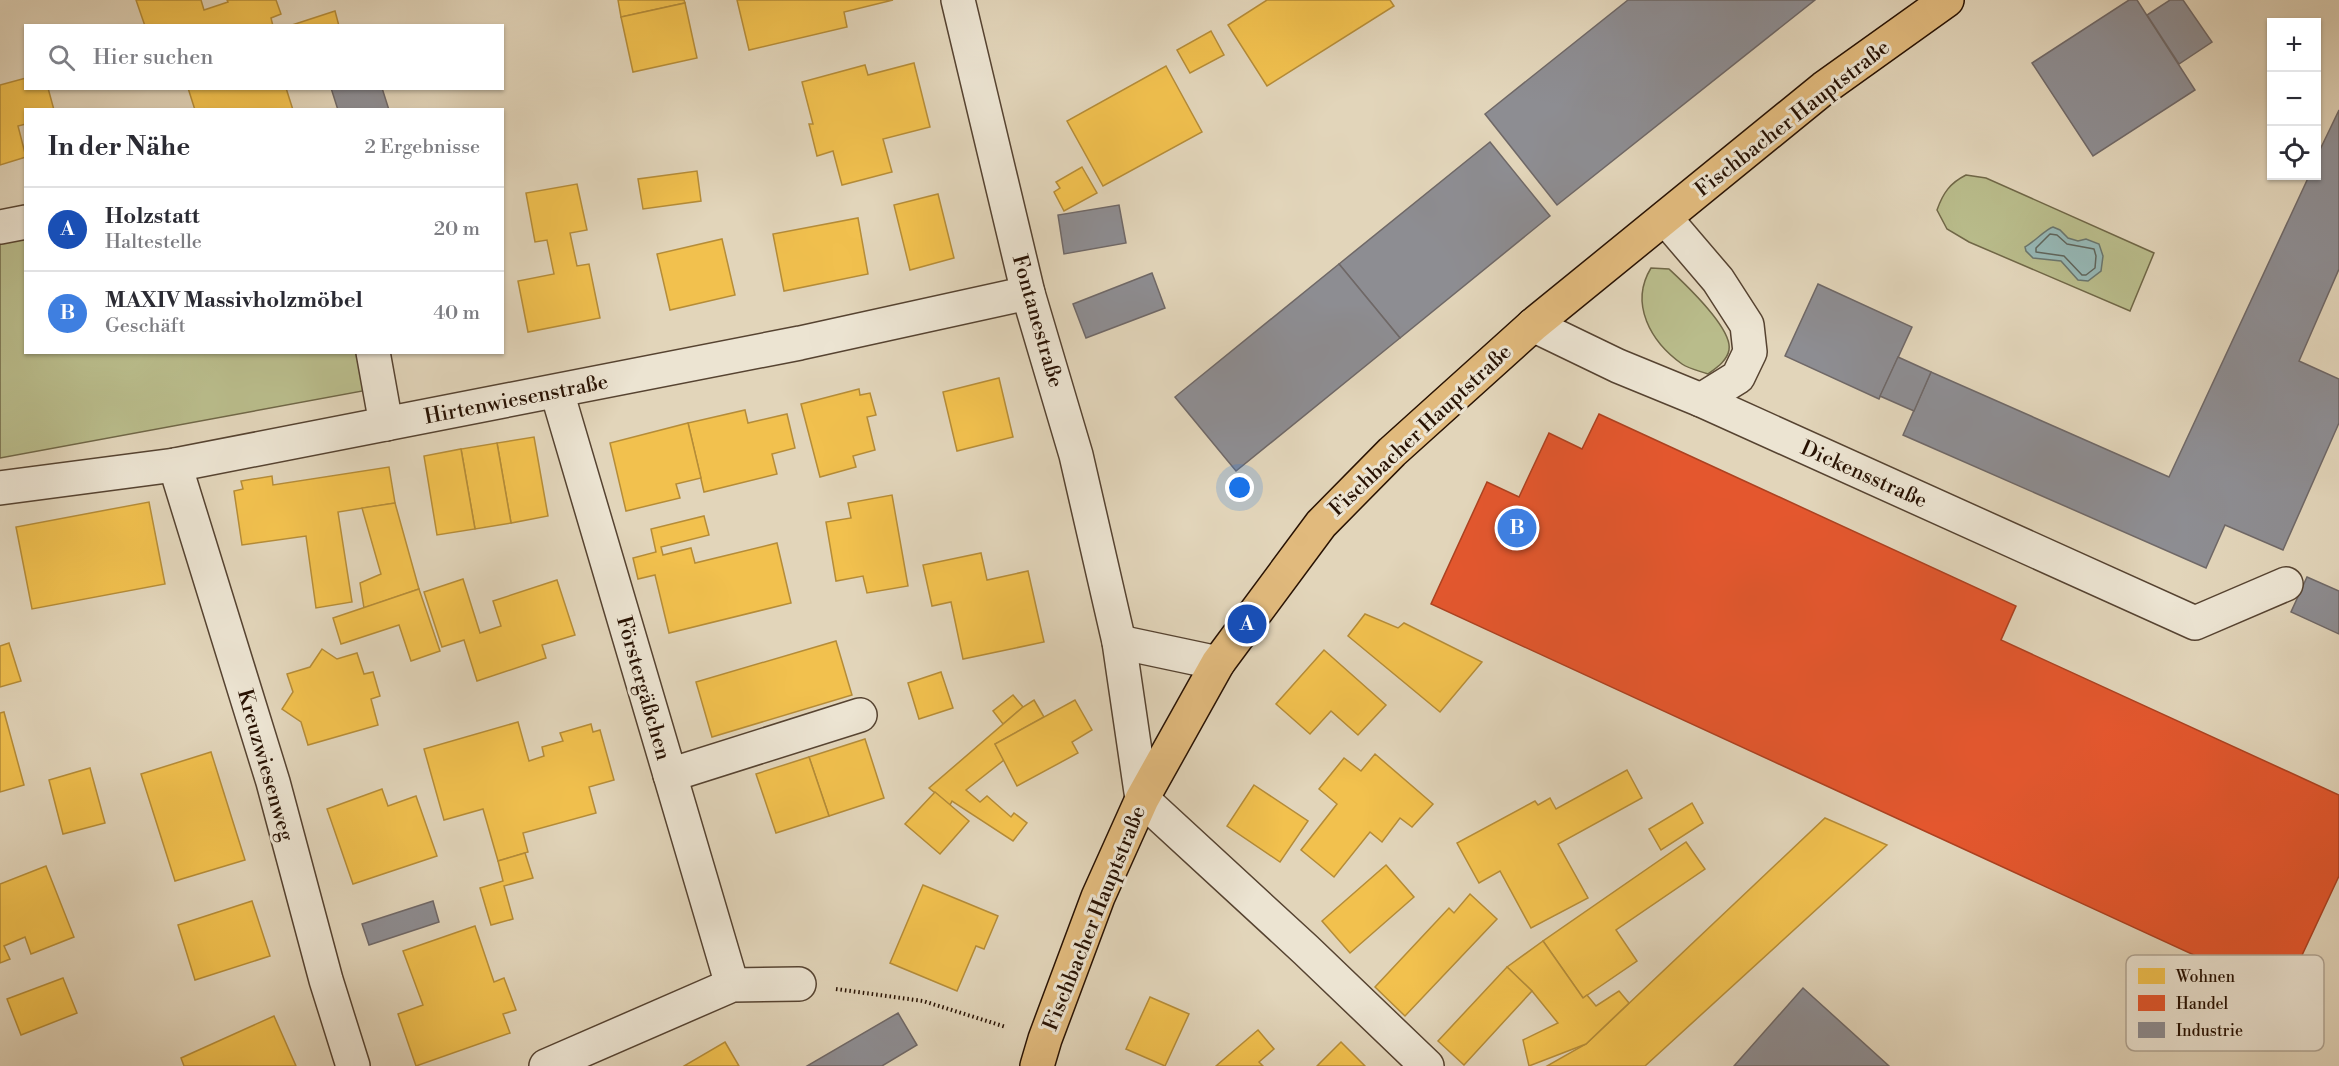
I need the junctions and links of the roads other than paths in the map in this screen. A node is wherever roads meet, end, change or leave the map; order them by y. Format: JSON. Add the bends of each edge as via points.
{"nodes":[{"id":1,"x":958,"y":0,"type":"edge"},
{"id":2,"x":1947,"y":0,"type":"edge"},
{"id":3,"x":1665,"y":218,"type":"junction"},
{"id":4,"x":24,"y":222,"type":"edge"},
{"id":5,"x":0,"y":227,"type":"edge"},
{"id":6,"x":1028,"y":293,"type":"junction"},
{"id":7,"x":1533,"y":325,"type":"junction"},
{"id":8,"x":374,"y":354,"type":"edge"},
{"id":9,"x":557,"y":392,"type":"junction"},
{"id":10,"x":1701,"y":400,"type":"junction"},
{"id":11,"x":386,"y":424,"type":"junction"},
{"id":12,"x":175,"y":465,"type":"junction"},
{"id":13,"x":0,"y":488,"type":"edge"},
{"id":14,"x":2286,"y":584,"type":"dead end"},
{"id":15,"x":1119,"y":642,"type":"junction"},
{"id":16,"x":1218,"y":663,"type":"junction"},
{"id":17,"x":860,"y":715,"type":"dead end"},
{"id":18,"x":670,"y":775,"type":"junction"},
{"id":19,"x":1143,"y":799,"type":"junction"},
{"id":20,"x":799,"y":984,"type":"road end"},
{"id":21,"x":732,"y":985,"type":"junction"},
{"id":22,"x":1041,"y":1053,"type":"edge"},
{"id":23,"x":353,"y":1066,"type":"edge"},
{"id":24,"x":546,"y":1066,"type":"edge"},
{"id":25,"x":1427,"y":1066,"type":"edge"}],
"edges":[{"from":1,"to":6,"type":"street","name":"Fontanestraße"},
{"from":2,"to":3,"type":"main road","name":"Fischbacher Hauptstraße","via":[[1824,88]]},
{"from":3,"to":7,"type":"main road","name":"Fischbacher Hauptstraße"},
{"from":3,"to":10,"type":"street","via":[[1718,280],[1747,325],[1750,351],[1738,377]]},
{"from":4,"to":5,"type":"street"},
{"from":6,"to":9,"type":"street","name":"Hirtenwiesenstraße"},
{"from":6,"to":15,"type":"street","name":"Fontanestraße","via":[[1076,455]]},
{"from":7,"to":10,"type":"street","name":"Dickensstraße"},
{"from":7,"to":16,"type":"main road","name":"Fischbacher Hauptstraße","via":[[1392,452],[1321,524]]},
{"from":8,"to":11,"type":"street"},
{"from":9,"to":11,"type":"street","name":"Hirtenwiesenstraße"},
{"from":9,"to":18,"type":"street","name":"Förstergäßchen"},
{"from":10,"to":14,"type":"street","name":"Dickensstraße","via":[[2195,623]]},
{"from":11,"to":12,"type":"street","name":"Hirtenwiesenstraße"},
{"from":12,"to":13,"type":"street","name":"Hirtenwiesenstraße"},
{"from":12,"to":23,"type":"street","name":"Kreuzwiesenweg","via":[[273,782]]},
{"from":15,"to":16,"type":"street"},
{"from":15,"to":19,"type":"street","name":"Fontanestraße"},
{"from":16,"to":19,"type":"main road","name":"Fischbacher Hauptstraße"},
{"from":17,"to":18,"type":"street"},
{"from":18,"to":21,"type":"street","name":"Förstergäßchen"},
{"from":19,"to":22,"type":"main road","name":"Fischbacher Hauptstraße","via":[[1098,897]]},
{"from":19,"to":25,"type":"street"},
{"from":20,"to":21,"type":"street"},
{"from":21,"to":24,"type":"street"}]}
